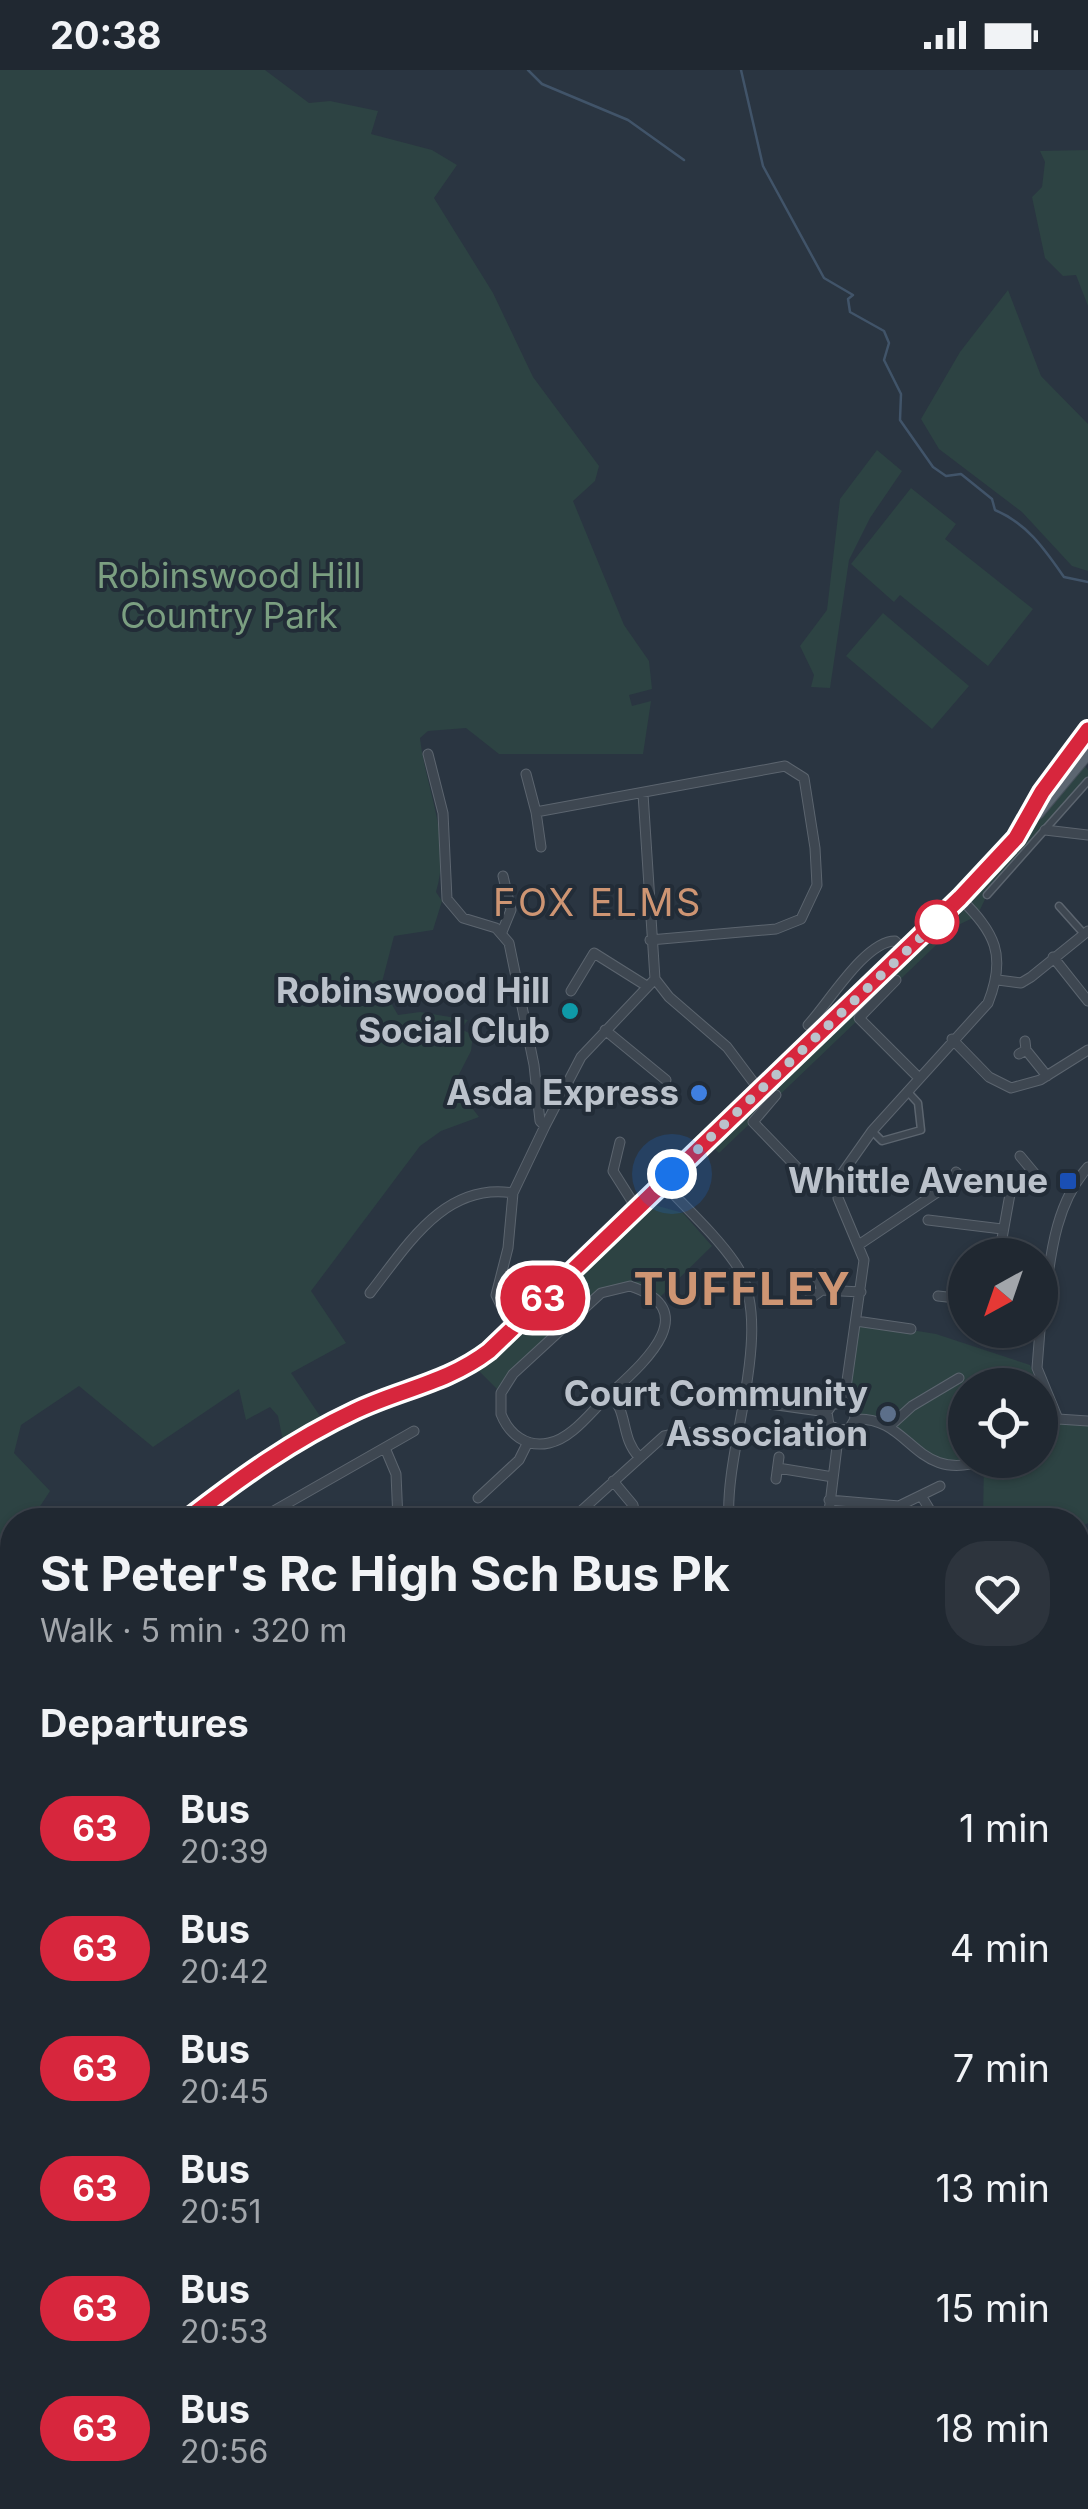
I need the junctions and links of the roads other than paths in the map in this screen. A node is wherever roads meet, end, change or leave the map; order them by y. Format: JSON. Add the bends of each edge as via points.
{"nodes":[{"id":1,"x":1088,"y":730,"type":"edge"},
{"id":2,"x":1088,"y":751,"type":"edge"},
{"id":3,"x":428,"y":754,"type":"dead end"},
{"id":4,"x":526,"y":774,"type":"dead end"},
{"id":5,"x":1088,"y":781,"type":"edge"},
{"id":6,"x":643,"y":794,"type":"junction"},
{"id":7,"x":536,"y":812,"type":"junction"},
{"id":8,"x":1030,"y":818,"type":"junction"},
{"id":9,"x":1046,"y":830,"type":"junction"},
{"id":10,"x":1088,"y":835,"type":"edge"},
{"id":11,"x":541,"y":847,"type":"dead end"},
{"id":12,"x":503,"y":876,"type":"dead end"},
{"id":13,"x":987,"y":895,"type":"dead end"},
{"id":14,"x":960,"y":898,"type":"junction"},
{"id":15,"x":1060,"y":906,"type":"dead end"},
{"id":16,"x":502,"y":932,"type":"junction"},
{"id":17,"x":1086,"y":932,"type":"edge"},
{"id":18,"x":650,"y":940,"type":"junction"},
{"id":19,"x":906,"y":952,"type":"junction"},
{"id":20,"x":1053,"y":957,"type":"junction"},
{"id":21,"x":655,"y":978,"type":"junction"},
{"id":22,"x":896,"y":980,"type":"dead end"},
{"id":23,"x":998,"y":980,"type":"junction"},
{"id":24,"x":645,"y":986,"type":"junction"},
{"id":25,"x":841,"y":986,"type":"junction"},
{"id":26,"x":572,"y":991,"type":"dead end"},
{"id":27,"x":1088,"y":1001,"type":"edge"},
{"id":28,"x":854,"y":1002,"type":"junction"},
{"id":29,"x":808,"y":1024,"type":"dead end"},
{"id":30,"x":606,"y":1030,"type":"junction"},
{"id":31,"x":952,"y":1039,"type":"junction"},
{"id":32,"x":1023,"y":1048,"type":"dead end"},
{"id":33,"x":1088,"y":1050,"type":"edge"},
{"id":34,"x":1048,"y":1076,"type":"junction"},
{"id":35,"x":919,"y":1078,"type":"junction"},
{"id":36,"x":666,"y":1080,"type":"dead end"},
{"id":37,"x":908,"y":1091,"type":"junction"},
{"id":38,"x":768,"y":1093,"type":"junction"},
{"id":39,"x":544,"y":1126,"type":"junction"},
{"id":40,"x":872,"y":1131,"type":"junction"},
{"id":41,"x":617,"y":1145,"type":"dead end"},
{"id":42,"x":1020,"y":1156,"type":"dead end"},
{"id":43,"x":1088,"y":1167,"type":"edge"},
{"id":44,"x":956,"y":1172,"type":"dead end"},
{"id":45,"x":662,"y":1183,"type":"junction"},
{"id":46,"x":837,"y":1186,"type":"junction"},
{"id":47,"x":513,"y":1193,"type":"junction"},
{"id":48,"x":637,"y":1210,"type":"junction"},
{"id":49,"x":928,"y":1220,"type":"dead end"},
{"id":50,"x":1002,"y":1230,"type":"junction"},
{"id":51,"x":1001,"y":1238,"type":"edge"},
{"id":52,"x":1054,"y":1238,"type":"edge"},
{"id":53,"x":860,"y":1244,"type":"junction"},
{"id":54,"x":816,"y":1275,"type":"dead end"},
{"id":55,"x":366,"y":1276,"type":"dead end"},
{"id":56,"x":822,"y":1290,"type":"junction"},
{"id":57,"x":861,"y":1292,"type":"junction"},
{"id":58,"x":808,"y":1300,"type":"dead end"},
{"id":59,"x":944,"y":1300,"type":"dead end"},
{"id":60,"x":948,"y":1300,"type":"edge"},
{"id":61,"x":856,"y":1321,"type":"junction"},
{"id":62,"x":512,"y":1328,"type":"junction"},
{"id":63,"x":911,"y":1330,"type":"dead end"},
{"id":64,"x":948,"y":1385,"type":"edge"},
{"id":65,"x":610,"y":1394,"type":"junction"},
{"id":66,"x":742,"y":1400,"type":"junction"},
{"id":67,"x":844,"y":1402,"type":"junction"},
{"id":68,"x":827,"y":1412,"type":"junction"},
{"id":69,"x":856,"y":1419,"type":"junction"},
{"id":70,"x":1058,"y":1419,"type":"edge"},
{"id":71,"x":1088,"y":1422,"type":"edge"},
{"id":72,"x":890,"y":1426,"type":"junction"},
{"id":73,"x":839,"y":1430,"type":"junction"},
{"id":74,"x":414,"y":1431,"type":"dead end"},
{"id":75,"x":733,"y":1441,"type":"junction"},
{"id":76,"x":528,"y":1442,"type":"junction"},
{"id":77,"x":385,"y":1448,"type":"junction"},
{"id":78,"x":639,"y":1458,"type":"junction"},
{"id":79,"x":948,"y":1465,"type":"edge"},
{"id":80,"x":778,"y":1468,"type":"dead end"},
{"id":81,"x":833,"y":1476,"type":"junction"},
{"id":82,"x":613,"y":1481,"type":"junction"},
{"id":83,"x":940,"y":1486,"type":"dead end"},
{"id":84,"x":922,"y":1497,"type":"junction"},
{"id":85,"x":478,"y":1498,"type":"dead end"},
{"id":86,"x":829,"y":1500,"type":"junction"},
{"id":87,"x":203,"y":1508,"type":"edge"},
{"id":88,"x":275,"y":1508,"type":"edge"},
{"id":89,"x":397,"y":1508,"type":"edge"},
{"id":90,"x":584,"y":1508,"type":"edge"},
{"id":91,"x":634,"y":1508,"type":"edge"},
{"id":92,"x":730,"y":1508,"type":"edge"},
{"id":93,"x":829,"y":1508,"type":"edge"},
{"id":94,"x":929,"y":1508,"type":"edge"}],
"edges":[{"from":1,"to":8,"type":"main road"},
{"from":2,"to":8,"type":"main road"},
{"from":3,"to":16,"type":"street","via":[[444,830],[447,899],[463,918]]},
{"from":4,"to":7,"type":"street"},
{"from":5,"to":9,"type":"street"},
{"from":6,"to":7,"type":"street"},
{"from":6,"to":18,"type":"street"},
{"from":6,"to":18,"type":"street","via":[[791,768],[807,787],[818,874],[801,919],[786,928]]},
{"from":7,"to":11,"type":"street"},
{"from":8,"to":14,"type":"main road"},
{"from":9,"to":10,"type":"street"},
{"from":9,"to":13,"type":"street"},
{"from":12,"to":16,"type":"street","via":[[511,910]]},
{"from":14,"to":19,"type":"main road"},
{"from":14,"to":23,"type":"street","via":[[991,934]]},
{"from":15,"to":17,"type":"street"},
{"from":16,"to":39,"type":"street","via":[[517,972]]},
{"from":17,"to":20,"type":"street"},
{"from":18,"to":21,"type":"street"},
{"from":19,"to":25,"type":"street","via":[[895,941],[882,943]]},
{"from":19,"to":28,"type":"main road"},
{"from":20,"to":23,"type":"street","via":[[1021,983]]},
{"from":20,"to":27,"type":"street"},
{"from":21,"to":24,"type":"street"},
{"from":21,"to":38,"type":"street"},
{"from":22,"to":35,"type":"street","via":[[860,1018]]},
{"from":23,"to":31,"type":"street","via":[[988,1003]]},
{"from":24,"to":26,"type":"street","via":[[594,953]]},
{"from":24,"to":30,"type":"street"},
{"from":25,"to":28,"type":"street"},
{"from":25,"to":29,"type":"street"},
{"from":28,"to":38,"type":"main road"},
{"from":30,"to":36,"type":"street"},
{"from":30,"to":39,"type":"street","via":[[581,1058]]},
{"from":31,"to":34,"type":"street","via":[[998,1084],[1021,1087]]},
{"from":31,"to":35,"type":"street"},
{"from":32,"to":34,"type":"street"},
{"from":33,"to":34,"type":"street"},
{"from":35,"to":37,"type":"street"},
{"from":37,"to":40,"type":"street"},
{"from":37,"to":40,"type":"street","via":[[918,1102],[921,1130],[882,1141]]},
{"from":38,"to":45,"type":"main road"},
{"from":38,"to":46,"type":"street","via":[[753,1122],[812,1183]]},
{"from":39,"to":47,"type":"street"},
{"from":40,"to":46,"type":"street"},
{"from":41,"to":48,"type":"street","via":[[617,1184]]},
{"from":42,"to":50,"type":"street","via":[[1037,1177],[1010,1194]]},
{"from":43,"to":52,"type":"street","via":[[1070,1191]]},
{"from":44,"to":53,"type":"street","via":[[960,1177]]},
{"from":45,"to":48,"type":"main road"},
{"from":45,"to":66,"type":"street","via":[[730,1257],[748,1288],[752,1338]]},
{"from":46,"to":53,"type":"street","via":[[841,1210]]},
{"from":47,"to":55,"type":"street","via":[[467,1196],[433,1215],[373,1288]]},
{"from":47,"to":62,"type":"street","via":[[496,1295]]},
{"from":48,"to":62,"type":"main road"},
{"from":49,"to":50,"type":"street"},
{"from":50,"to":51,"type":"street"},
{"from":53,"to":57,"type":"street"},
{"from":54,"to":56,"type":"street"},
{"from":56,"to":57,"type":"street"},
{"from":56,"to":58,"type":"street"},
{"from":57,"to":61,"type":"street"},
{"from":59,"to":60,"type":"street"},
{"from":61,"to":63,"type":"street"},
{"from":61,"to":67,"type":"street"},
{"from":62,"to":87,"type":"main road","via":[[458,1372],[360,1408],[288,1446]]},
{"from":64,"to":72,"type":"street"},
{"from":65,"to":76,"type":"street","via":[[561,1438]]},
{"from":65,"to":76,"type":"street","via":[[656,1352],[664,1332],[656,1301],[630,1286],[601,1293],[506,1384],[501,1414],[511,1432]]},
{"from":65,"to":78,"type":"street","via":[[622,1408],[624,1439]]},
{"from":66,"to":68,"type":"street"},
{"from":66,"to":75,"type":"street"},
{"from":67,"to":68,"type":"street"},
{"from":67,"to":69,"type":"street"},
{"from":68,"to":73,"type":"street"},
{"from":69,"to":72,"type":"street"},
{"from":69,"to":73,"type":"street"},
{"from":70,"to":71,"type":"street"},
{"from":72,"to":79,"type":"street","via":[[917,1454]]},
{"from":73,"to":81,"type":"street"},
{"from":74,"to":77,"type":"street"},
{"from":75,"to":78,"type":"street","via":[[676,1433]]},
{"from":75,"to":92,"type":"street"},
{"from":76,"to":85,"type":"street","via":[[520,1460]]},
{"from":77,"to":88,"type":"street"},
{"from":77,"to":89,"type":"street","via":[[396,1474]]},
{"from":78,"to":82,"type":"street"},
{"from":80,"to":81,"type":"street"},
{"from":81,"to":86,"type":"street"},
{"from":82,"to":90,"type":"street"},
{"from":82,"to":91,"type":"street"},
{"from":83,"to":84,"type":"street"},
{"from":84,"to":86,"type":"street","via":[[880,1507]]},
{"from":84,"to":94,"type":"street"},
{"from":86,"to":93,"type":"street"}]}
